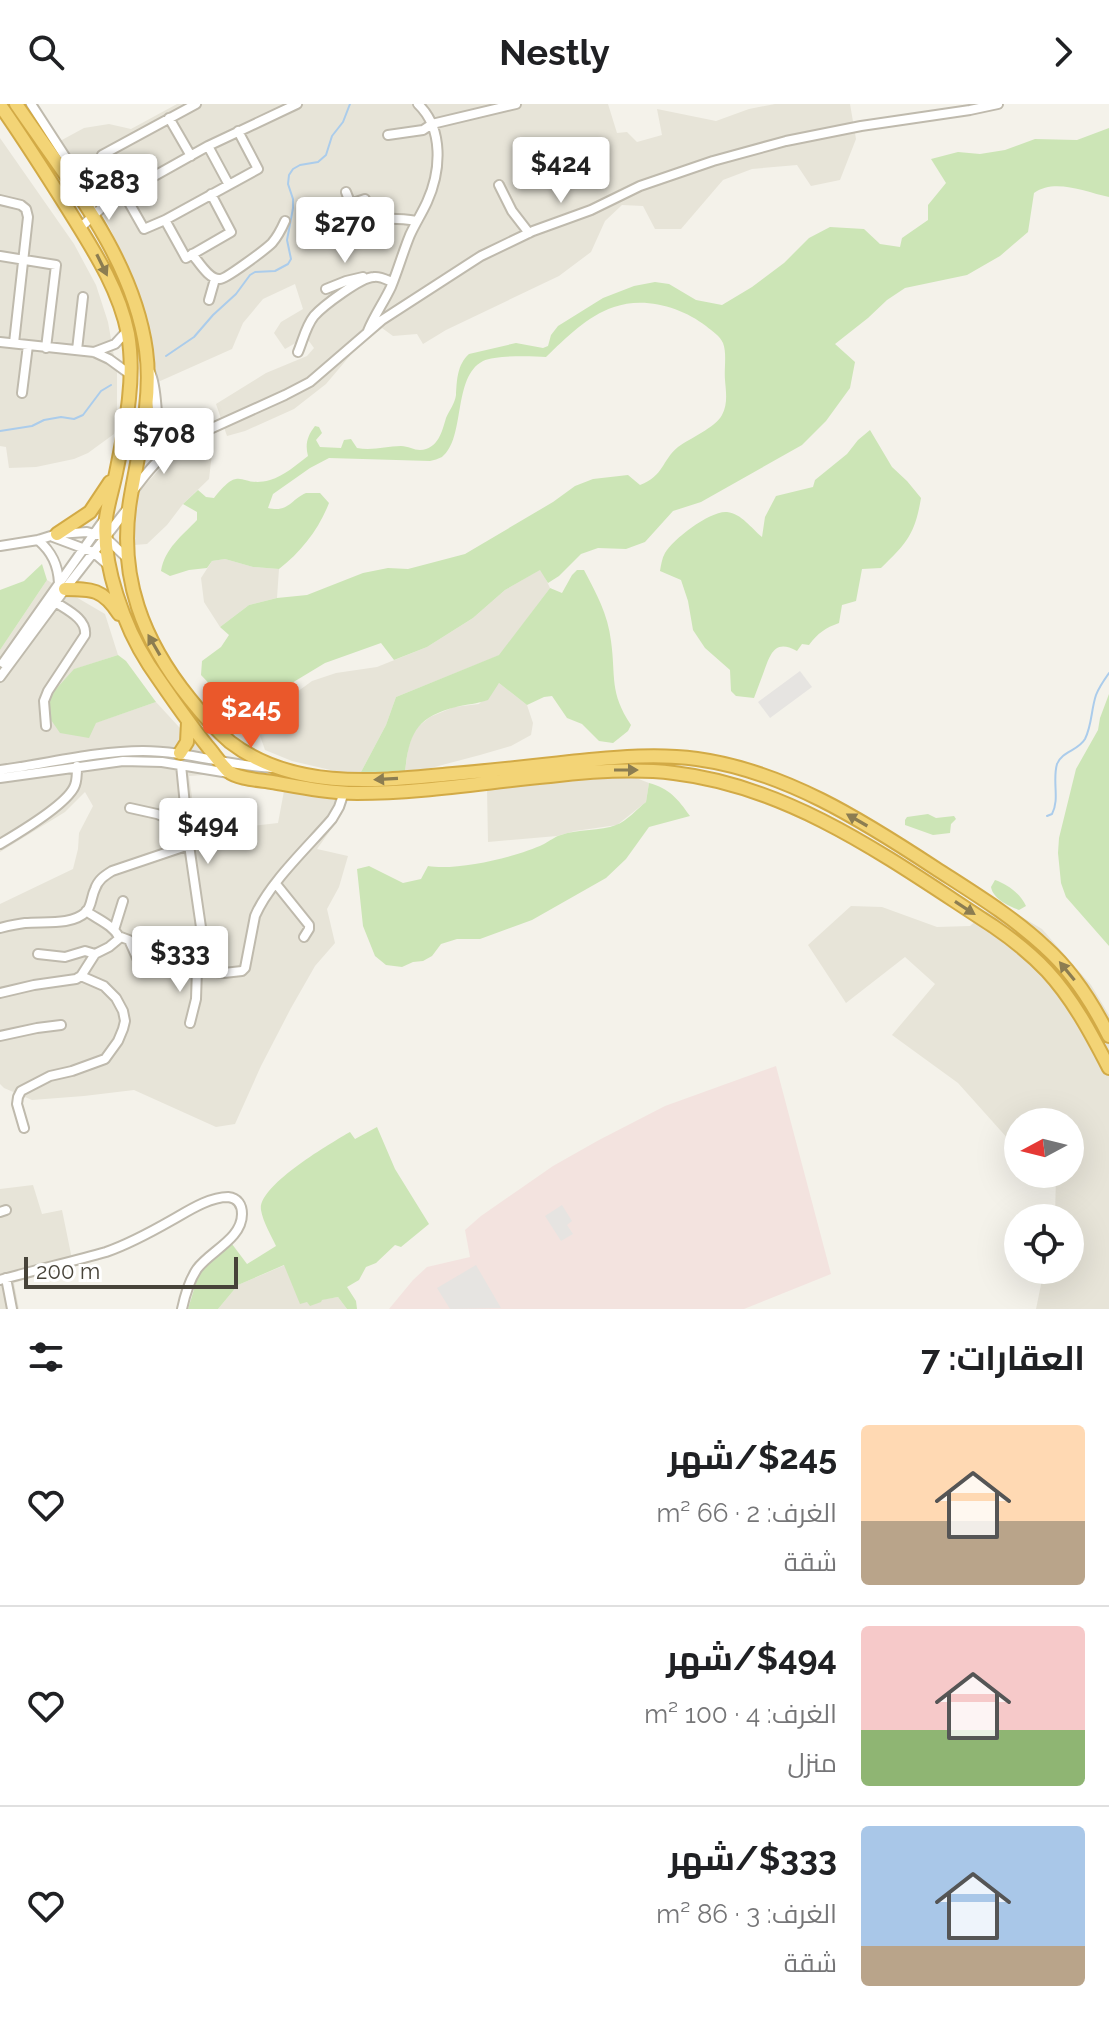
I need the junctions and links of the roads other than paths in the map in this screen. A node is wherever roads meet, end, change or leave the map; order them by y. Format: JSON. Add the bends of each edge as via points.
{"nodes":[{"id":1,"x":16,"y":104,"type":"edge"},
{"id":2,"x":31,"y":104,"type":"edge"},
{"id":3,"x":196,"y":104,"type":"edge"},
{"id":4,"x":297,"y":104,"type":"edge"},
{"id":5,"x":418,"y":104,"type":"edge"},
{"id":6,"x":516,"y":104,"type":"edge"},
{"id":7,"x":998,"y":104,"type":"edge"},
{"id":8,"x":0,"y":105,"type":"edge"},
{"id":9,"x":169,"y":118,"type":"junction"},
{"id":10,"x":432,"y":124,"type":"junction"},
{"id":11,"x":238,"y":131,"type":"junction"},
{"id":12,"x":388,"y":135,"type":"dead end"},
{"id":13,"x":208,"y":146,"type":"junction"},
{"id":14,"x":191,"y":156,"type":"junction"},
{"id":15,"x":229,"y":185,"type":"junction"},
{"id":16,"x":499,"y":185,"type":"dead end"},
{"id":17,"x":346,"y":192,"type":"dead end"},
{"id":18,"x":124,"y":194,"type":"junction"},
{"id":19,"x":211,"y":194,"type":"junction"},
{"id":20,"x":365,"y":199,"type":"dead end"},
{"id":21,"x":0,"y":200,"type":"edge"},
{"id":22,"x":350,"y":204,"type":"junction"},
{"id":23,"x":92,"y":216,"type":"junction"},
{"id":24,"x":165,"y":220,"type":"junction"},
{"id":25,"x":285,"y":221,"type":"dead end"},
{"id":26,"x":417,"y":221,"type":"junction"},
{"id":27,"x":359,"y":225,"type":"junction"},
{"id":28,"x":80,"y":228,"type":"junction"},
{"id":29,"x":529,"y":233,"type":"junction"},
{"id":30,"x":334,"y":238,"type":"dead end"},
{"id":31,"x":192,"y":254,"type":"junction"},
{"id":32,"x":0,"y":256,"type":"edge"},
{"id":33,"x":22,"y":260,"type":"junction"},
{"id":34,"x":368,"y":278,"type":"junction"},
{"id":35,"x":215,"y":279,"type":"junction"},
{"id":36,"x":392,"y":282,"type":"junction"},
{"id":37,"x":326,"y":289,"type":"dead end"},
{"id":38,"x":83,"y":297,"type":"dead end"},
{"id":39,"x":209,"y":300,"type":"dead end"},
{"id":40,"x":127,"y":331,"type":"junction"},
{"id":41,"x":368,"y":332,"type":"junction"},
{"id":42,"x":0,"y":342,"type":"edge"},
{"id":43,"x":14,"y":343,"type":"junction"},
{"id":44,"x":28,"y":345,"type":"junction"},
{"id":45,"x":46,"y":348,"type":"junction"},
{"id":46,"x":77,"y":350,"type":"junction"},
{"id":47,"x":94,"y":352,"type":"junction"},
{"id":48,"x":298,"y":352,"type":"dead end"},
{"id":49,"x":147,"y":368,"type":"junction"},
{"id":50,"x":131,"y":375,"type":"junction"},
{"id":51,"x":22,"y":393,"type":"dead end"},
{"id":52,"x":179,"y":443,"type":"junction"},
{"id":53,"x":116,"y":473,"type":"junction"},
{"id":54,"x":132,"y":492,"type":"junction"},
{"id":55,"x":130,"y":506,"type":"junction"},
{"id":56,"x":55,"y":535,"type":"junction"},
{"id":57,"x":100,"y":535,"type":"junction"},
{"id":58,"x":38,"y":540,"type":"junction"},
{"id":59,"x":0,"y":546,"type":"edge"},
{"id":60,"x":88,"y":550,"type":"junction"},
{"id":61,"x":129,"y":560,"type":"junction"},
{"id":62,"x":110,"y":567,"type":"junction"},
{"id":63,"x":62,"y":586,"type":"junction"},
{"id":64,"x":55,"y":602,"type":"junction"},
{"id":65,"x":128,"y":629,"type":"junction"},
{"id":66,"x":0,"y":668,"type":"edge"},
{"id":67,"x":0,"y":677,"type":"edge"},
{"id":68,"x":188,"y":722,"type":"junction"},
{"id":69,"x":46,"y":726,"type":"dead end"},
{"id":70,"x":231,"y":743,"type":"junction"},
{"id":71,"x":180,"y":759,"type":"junction"},
{"id":72,"x":77,"y":766,"type":"junction"},
{"id":73,"x":226,"y":766,"type":"junction"},
{"id":74,"x":278,"y":768,"type":"junction"},
{"id":75,"x":0,"y":770,"type":"edge"},
{"id":76,"x":0,"y":778,"type":"edge"},
{"id":77,"x":344,"y":792,"type":"junction"},
{"id":78,"x":130,"y":808,"type":"dead end"},
{"id":79,"x":187,"y":826,"type":"junction"},
{"id":80,"x":0,"y":844,"type":"edge"},
{"id":81,"x":189,"y":845,"type":"junction"},
{"id":82,"x":952,"y":879,"type":"junction"},
{"id":83,"x":276,"y":884,"type":"junction"},
{"id":84,"x":941,"y":892,"type":"junction"},
{"id":85,"x":123,"y":901,"type":"dead end"},
{"id":86,"x":86,"y":911,"type":"junction"},
{"id":87,"x":0,"y":928,"type":"edge"},
{"id":88,"x":116,"y":934,"type":"junction"},
{"id":89,"x":304,"y":937,"type":"dead end"},
{"id":90,"x":38,"y":954,"type":"dead end"},
{"id":91,"x":95,"y":954,"type":"junction"},
{"id":92,"x":197,"y":969,"type":"junction"},
{"id":93,"x":211,"y":972,"type":"junction"},
{"id":94,"x":81,"y":976,"type":"junction"},
{"id":95,"x":0,"y":993,"type":"edge"},
{"id":96,"x":190,"y":1023,"type":"dead end"},
{"id":97,"x":61,"y":1025,"type":"dead end"},
{"id":98,"x":0,"y":1036,"type":"edge"},
{"id":99,"x":1109,"y":1036,"type":"edge"},
{"id":100,"x":1109,"y":1068,"type":"edge"},
{"id":101,"x":24,"y":1128,"type":"dead end"},
{"id":102,"x":3,"y":1279,"type":"edge"},
{"id":103,"x":12,"y":1309,"type":"edge"},
{"id":104,"x":182,"y":1309,"type":"edge"}],
"edges":[{"from":1,"to":23,"type":"highway"},
{"from":2,"to":23,"type":"street","via":[[90,195]]},
{"from":3,"to":9,"type":"street"},
{"from":4,"to":11,"type":"street"},
{"from":5,"to":10,"type":"street"},
{"from":6,"to":10,"type":"street"},
{"from":7,"to":29,"type":"street","via":[[740,153],[650,182]]},
{"from":8,"to":28,"type":"highway"},
{"from":9,"to":14,"type":"street"},
{"from":9,"to":18,"type":"street","via":[[102,155]]},
{"from":10,"to":12,"type":"street"},
{"from":10,"to":26,"type":"street","via":[[437,169]]},
{"from":11,"to":13,"type":"street"},
{"from":11,"to":15,"type":"street","via":[[258,169]]},
{"from":13,"to":14,"type":"street"},
{"from":13,"to":15,"type":"street"},
{"from":14,"to":18,"type":"street"},
{"from":15,"to":19,"type":"street"},
{"from":16,"to":29,"type":"street"},
{"from":17,"to":22,"type":"street"},
{"from":18,"to":23,"type":"street"},
{"from":18,"to":24,"type":"street","via":[[144,229]]},
{"from":19,"to":24,"type":"street"},
{"from":19,"to":31,"type":"street","via":[[231,232]]},
{"from":20,"to":22,"type":"street"},
{"from":21,"to":33,"type":"street","via":[[26,209]]},
{"from":22,"to":27,"type":"street"},
{"from":23,"to":28,"type":"street"},
{"from":23,"to":49,"type":"highway","via":[[124,273],[138,313]]},
{"from":24,"to":31,"type":"street","via":[[186,258]]},
{"from":25,"to":35,"type":"street","via":[[270,246]]},
{"from":26,"to":27,"type":"street","via":[[390,217]]},
{"from":26,"to":36,"type":"street"},
{"from":27,"to":30,"type":"street"},
{"from":28,"to":40,"type":"highway","one_way":true,"via":[[103,264]]},
{"from":29,"to":41,"type":"street","via":[[454,272]]},
{"from":31,"to":35,"type":"street"},
{"from":32,"to":33,"type":"street"},
{"from":33,"to":43,"type":"street"},
{"from":33,"to":45,"type":"street","via":[[56,265]]},
{"from":34,"to":36,"type":"street"},
{"from":34,"to":37,"type":"street"},
{"from":34,"to":48,"type":"street","via":[[314,316]]},
{"from":35,"to":39,"type":"street"},
{"from":36,"to":41,"type":"street"},
{"from":38,"to":46,"type":"street"},
{"from":40,"to":47,"type":"street","via":[[115,344]]},
{"from":40,"to":50,"type":"highway"},
{"from":41,"to":52,"type":"street","via":[[310,382]]},
{"from":42,"to":43,"type":"street"},
{"from":43,"to":44,"type":"street"},
{"from":44,"to":45,"type":"street"},
{"from":44,"to":51,"type":"street"},
{"from":45,"to":46,"type":"street"},
{"from":46,"to":47,"type":"street"},
{"from":47,"to":50,"type":"street"},
{"from":49,"to":52,"type":"street","via":[[155,386],[160,430]]},
{"from":49,"to":54,"type":"highway"},
{"from":50,"to":53,"type":"highway"},
{"from":52,"to":54,"type":"street"},
{"from":53,"to":56,"type":"highway","via":[[90,512]]},
{"from":53,"to":57,"type":"highway"},
{"from":54,"to":55,"type":"highway"},
{"from":55,"to":57,"type":"street"},
{"from":55,"to":61,"type":"highway"},
{"from":56,"to":57,"type":"street"},
{"from":56,"to":58,"type":"street"},
{"from":56,"to":60,"type":"street"},
{"from":57,"to":60,"type":"street"},
{"from":57,"to":61,"type":"street"},
{"from":57,"to":62,"type":"highway"},
{"from":58,"to":59,"type":"street"},
{"from":58,"to":63,"type":"street","via":[[54,559]]},
{"from":60,"to":62,"type":"street"},
{"from":60,"to":63,"type":"street"},
{"from":70,"to":61,"type":"highway","one_way":true,"via":[[194,704],[155,649],[141,618]]},
{"from":62,"to":65,"type":"highway"},
{"from":63,"to":64,"type":"street"},
{"from":63,"to":65,"type":"highway","via":[[97,591]]},
{"from":63,"to":66,"type":"street"},
{"from":64,"to":67,"type":"street"},
{"from":64,"to":69,"type":"street","via":[[86,628],[48,691]]},
{"from":65,"to":68,"type":"highway"},
{"from":68,"to":71,"type":"highway"},
{"from":68,"to":73,"type":"highway"},
{"from":70,"to":73,"type":"highway"},
{"from":70,"to":74,"type":"highway"},
{"from":71,"to":72,"type":"street"},
{"from":71,"to":73,"type":"street"},
{"from":71,"to":73,"type":"street","via":[[190,754]]},
{"from":71,"to":75,"type":"street","via":[[144,751],[113,752]]},
{"from":71,"to":79,"type":"street"},
{"from":72,"to":76,"type":"street"},
{"from":72,"to":80,"type":"street","via":[[71,793]]},
{"from":73,"to":74,"type":"street"},
{"from":73,"to":77,"type":"highway","via":[[300,787]]},
{"from":82,"to":74,"type":"highway","one_way":true,"via":[[807,793],[699,759],[639,756],[362,781]]},
{"from":77,"to":83,"type":"street","via":[[332,819]]},
{"from":77,"to":84,"type":"highway","one_way":true,"via":[[605,770],[702,777],[812,815]]},
{"from":78,"to":79,"type":"street"},
{"from":79,"to":81,"type":"street"},
{"from":81,"to":86,"type":"street","via":[[112,871],[95,887]]},
{"from":81,"to":93,"type":"street"},
{"from":82,"to":84,"type":"highway"},
{"from":99,"to":82,"type":"highway","one_way":true,"via":[[1078,985],[1047,948]]},
{"from":83,"to":89,"type":"street","via":[[309,925]]},
{"from":83,"to":93,"type":"street","via":[[255,916],[245,968]]},
{"from":84,"to":100,"type":"highway","one_way":true,"via":[[1003,933],[1047,971]]},
{"from":85,"to":88,"type":"street"},
{"from":86,"to":87,"type":"street","via":[[65,920]]},
{"from":86,"to":88,"type":"street"},
{"from":88,"to":91,"type":"street","via":[[112,945]]},
{"from":88,"to":92,"type":"street","via":[[129,940],[146,968]]},
{"from":90,"to":91,"type":"street"},
{"from":91,"to":94,"type":"street"},
{"from":92,"to":93,"type":"street"},
{"from":92,"to":96,"type":"street"},
{"from":94,"to":95,"type":"street"},
{"from":94,"to":101,"type":"street","via":[[116,998],[123,1029],[105,1059],[21,1091],[17,1104]]},
{"from":97,"to":98,"type":"street"},
{"from":102,"to":103,"type":"street"},
{"from":102,"to":104,"type":"street","via":[[108,1251],[207,1202],[235,1199],[242,1209],[239,1226],[199,1267]]}]}
